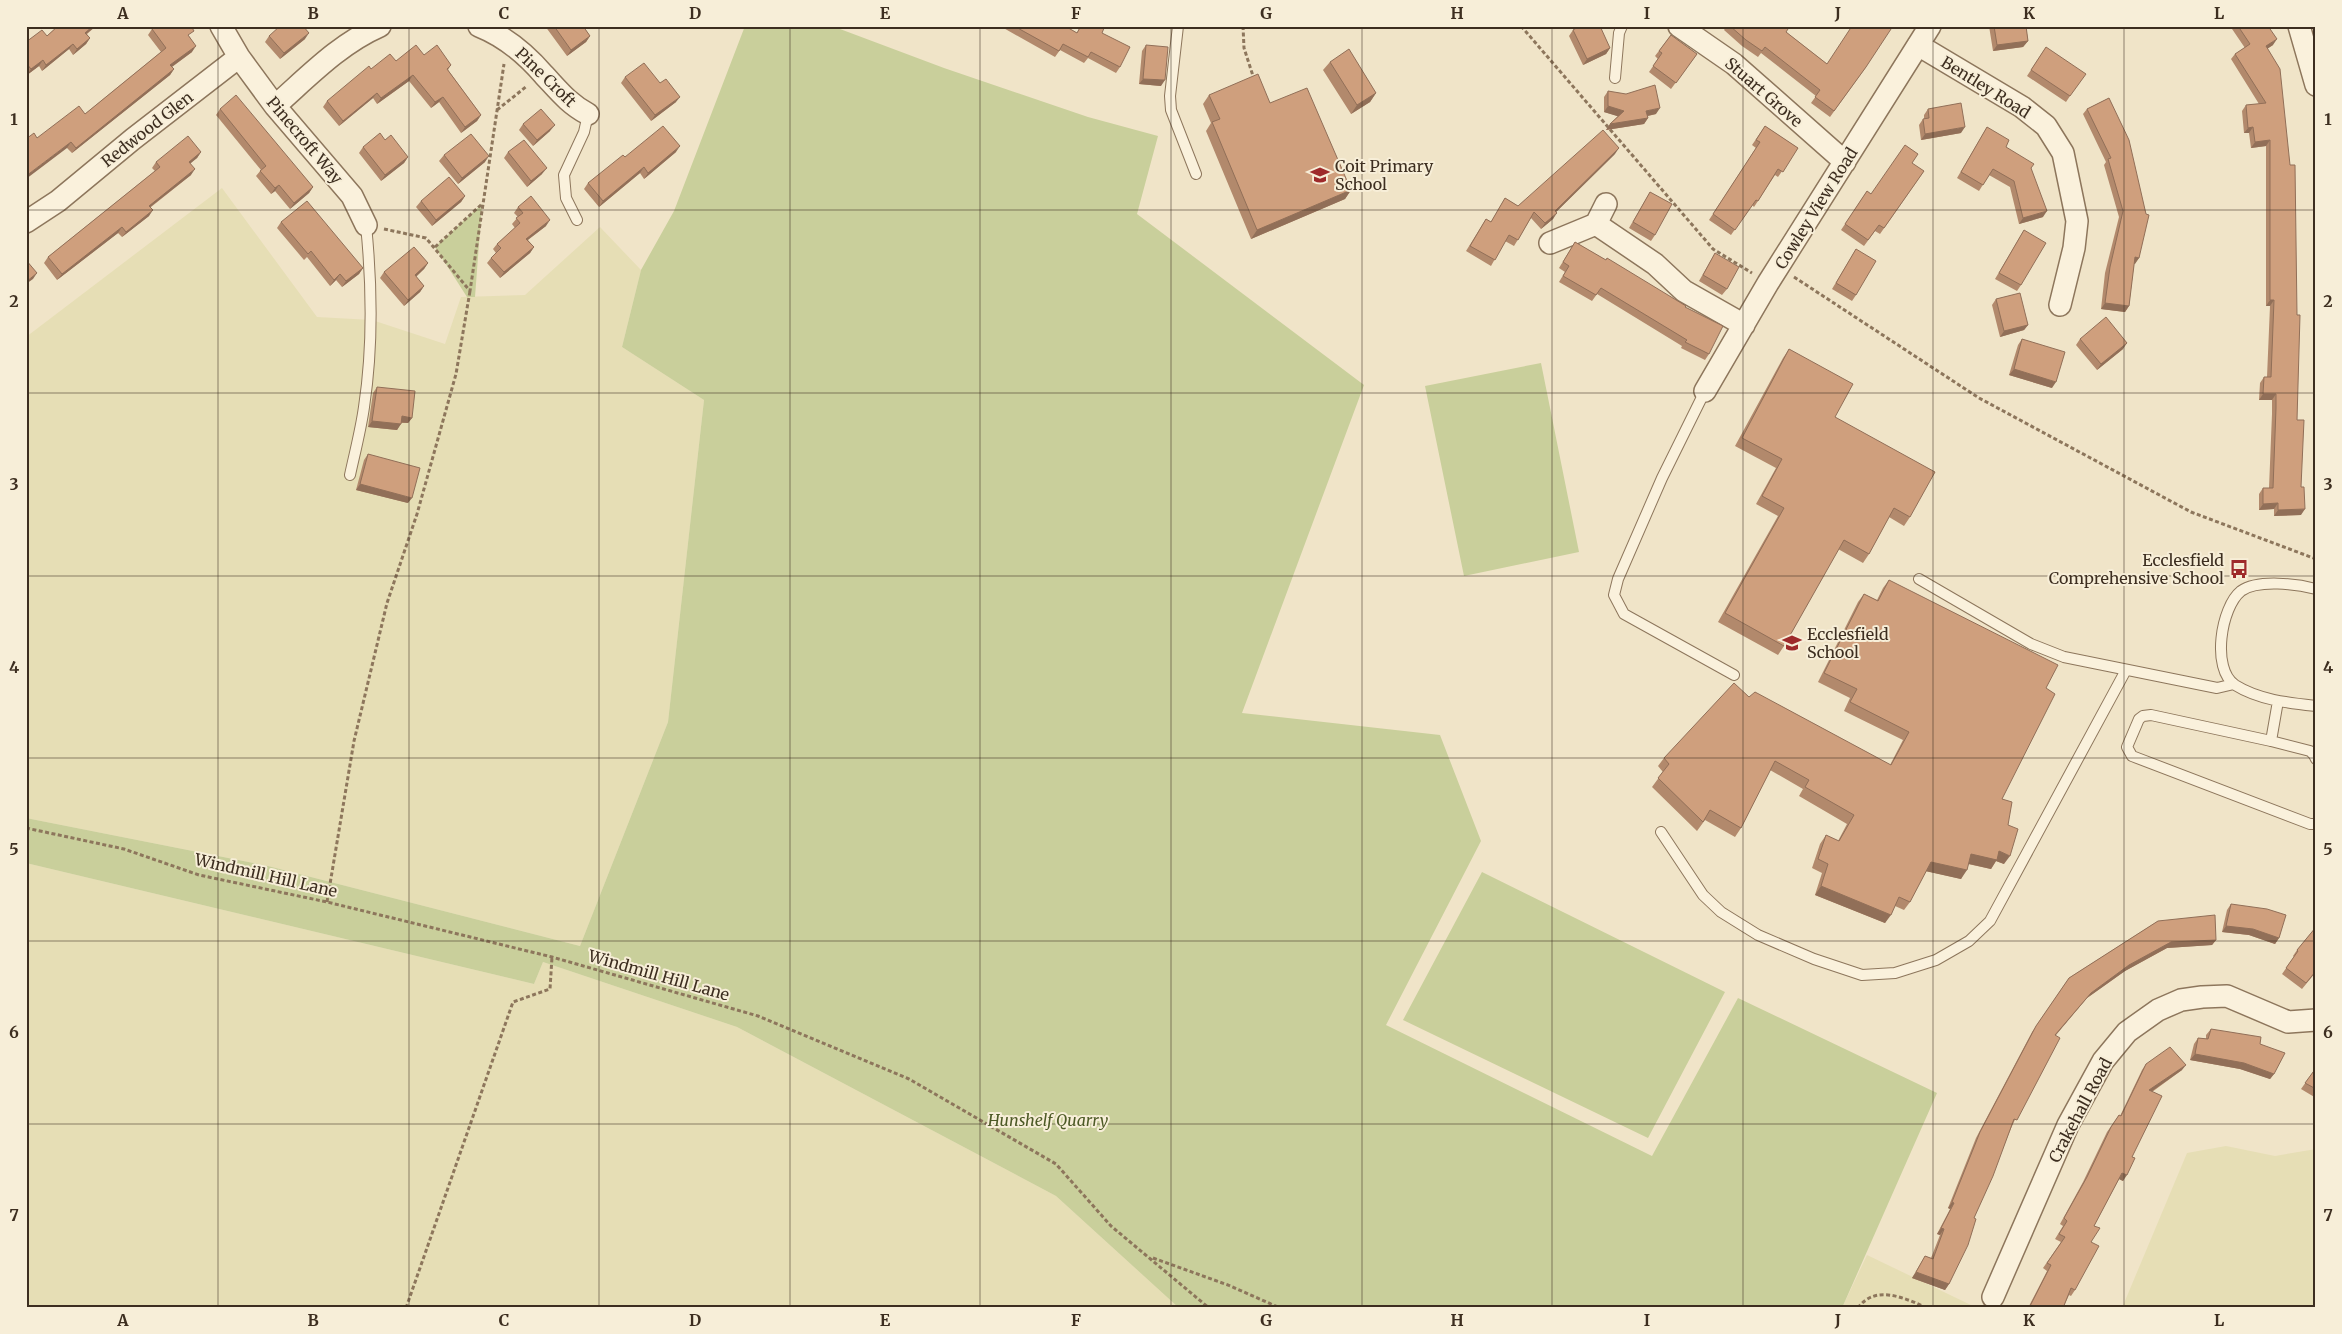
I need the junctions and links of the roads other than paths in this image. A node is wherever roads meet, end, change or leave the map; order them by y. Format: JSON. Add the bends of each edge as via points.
{"nodes":[{"id":1,"x":221,"y":26,"type":"edge"},
{"id":2,"x":380,"y":26,"type":"edge"},
{"id":3,"x":479,"y":26,"type":"edge"},
{"id":4,"x":1178,"y":26,"type":"edge"},
{"id":5,"x":1622,"y":26,"type":"edge"},
{"id":6,"x":1679,"y":26,"type":"edge"},
{"id":7,"x":1930,"y":26,"type":"edge"},
{"id":8,"x":2299,"y":26,"type":"edge"},
{"id":9,"x":1918,"y":45,"type":"junction"},
{"id":10,"x":239,"y":57,"type":"junction"},
{"id":11,"x":1615,"y":78,"type":"dead end"},
{"id":12,"x":2316,"y":85,"type":"edge"},
{"id":13,"x":275,"y":106,"type":"junction"},
{"id":14,"x":588,"y":114,"type":"joint"},
{"id":15,"x":1845,"y":162,"type":"junction"},
{"id":16,"x":1196,"y":174,"type":"dead end"},
{"id":17,"x":1606,"y":204,"type":"dead end"},
{"id":18,"x":577,"y":220,"type":"dead end"},
{"id":19,"x":26,"y":222,"type":"edge"},
{"id":20,"x":1596,"y":224,"type":"junction"},
{"id":21,"x":366,"y":226,"type":"joint"},
{"id":22,"x":1550,"y":243,"type":"dead end"},
{"id":23,"x":2060,"y":305,"type":"dead end"},
{"id":24,"x":1744,"y":325,"type":"junction"},
{"id":25,"x":1705,"y":391,"type":"joint"},
{"id":26,"x":350,"y":475,"type":"dead end"},
{"id":27,"x":1919,"y":579,"type":"dead end"},
{"id":28,"x":2316,"y":589,"type":"edge"},
{"id":29,"x":2126,"y":670,"type":"junction"},
{"id":30,"x":1734,"y":675,"type":"dead end"},
{"id":31,"x":2234,"y":684,"type":"junction"},
{"id":32,"x":2278,"y":701,"type":"junction"},
{"id":33,"x":2316,"y":706,"type":"edge"},
{"id":34,"x":2271,"y":740,"type":"junction"},
{"id":35,"x":2316,"y":759,"type":"edge"},
{"id":36,"x":2316,"y":824,"type":"edge"},
{"id":37,"x":1662,"y":832,"type":"dead end"},
{"id":38,"x":2316,"y":1020,"type":"edge"},
{"id":39,"x":1993,"y":1297,"type":"dead end"}],
"edges":[{"from":1,"to":10,"type":"street"},
{"from":2,"to":13,"type":"street","via":[[335,52]]},
{"from":3,"to":14,"type":"street","name":"Pine Croft","via":[[507,40],[572,106]]},
{"from":4,"to":16,"type":"lane","via":[[1170,96],[1172,110]]},
{"from":5,"to":11,"type":"lane"},
{"from":6,"to":15,"type":"street","name":"Stuart Grove","via":[[1734,64]]},
{"from":7,"to":9,"type":"street","name":"Cowley View Road"},
{"from":8,"to":12,"type":"street"},
{"from":9,"to":15,"type":"street","name":"Cowley View Road"},
{"from":9,"to":23,"type":"street","name":"Bentley Road","via":[[2022,107],[2046,126],[2063,154],[2077,221]]},
{"from":10,"to":13,"type":"street","name":"Pinecroft Way"},
{"from":10,"to":19,"type":"street","name":"Redwood Glen","via":[[58,201]]},
{"from":13,"to":21,"type":"street","name":"Pinecroft Way","via":[[352,196]]},
{"from":14,"to":18,"type":"lane","via":[[584,132],[564,175],[566,198]]},
{"from":15,"to":24,"type":"street","name":"Cowley View Road"},
{"from":17,"to":20,"type":"street"},
{"from":20,"to":22,"type":"street"},
{"from":20,"to":24,"type":"street","via":[[1655,264],[1684,291]]},
{"from":21,"to":26,"type":"lane","via":[[370,265],[369,353],[364,406]]},
{"from":24,"to":25,"type":"street","name":"Cowley View Road"},
{"from":25,"to":30,"type":"lane","via":[[1658,486],[1614,595],[1624,614]]},
{"from":27,"to":29,"type":"lane","via":[[2031,644],[2064,656]]},
{"from":28,"to":31,"type":"lane","via":[[2298,585],[2257,585],[2241,592],[2232,604],[2220,639],[2222,664]]},
{"from":29,"to":31,"type":"lane","via":[[2217,688]]},
{"from":29,"to":37,"type":"lane","via":[[1990,921],[1969,941],[1936,960],[1895,973],[1862,975],[1758,935],[1721,912],[1703,895]]},
{"from":31,"to":32,"type":"lane"},
{"from":32,"to":33,"type":"lane"},
{"from":32,"to":34,"type":"lane"},
{"from":34,"to":35,"type":"lane","via":[[2310,751]]},
{"from":34,"to":36,"type":"lane","via":[[2150,715],[2139,719],[2127,747],[2132,756]]},
{"from":38,"to":39,"type":"street","name":"Crakehall Road","via":[[2288,1022],[2226,996],[2202,997],[2181,1000],[2158,1010],[2127,1032],[2103,1061],[2068,1125]]}]}
